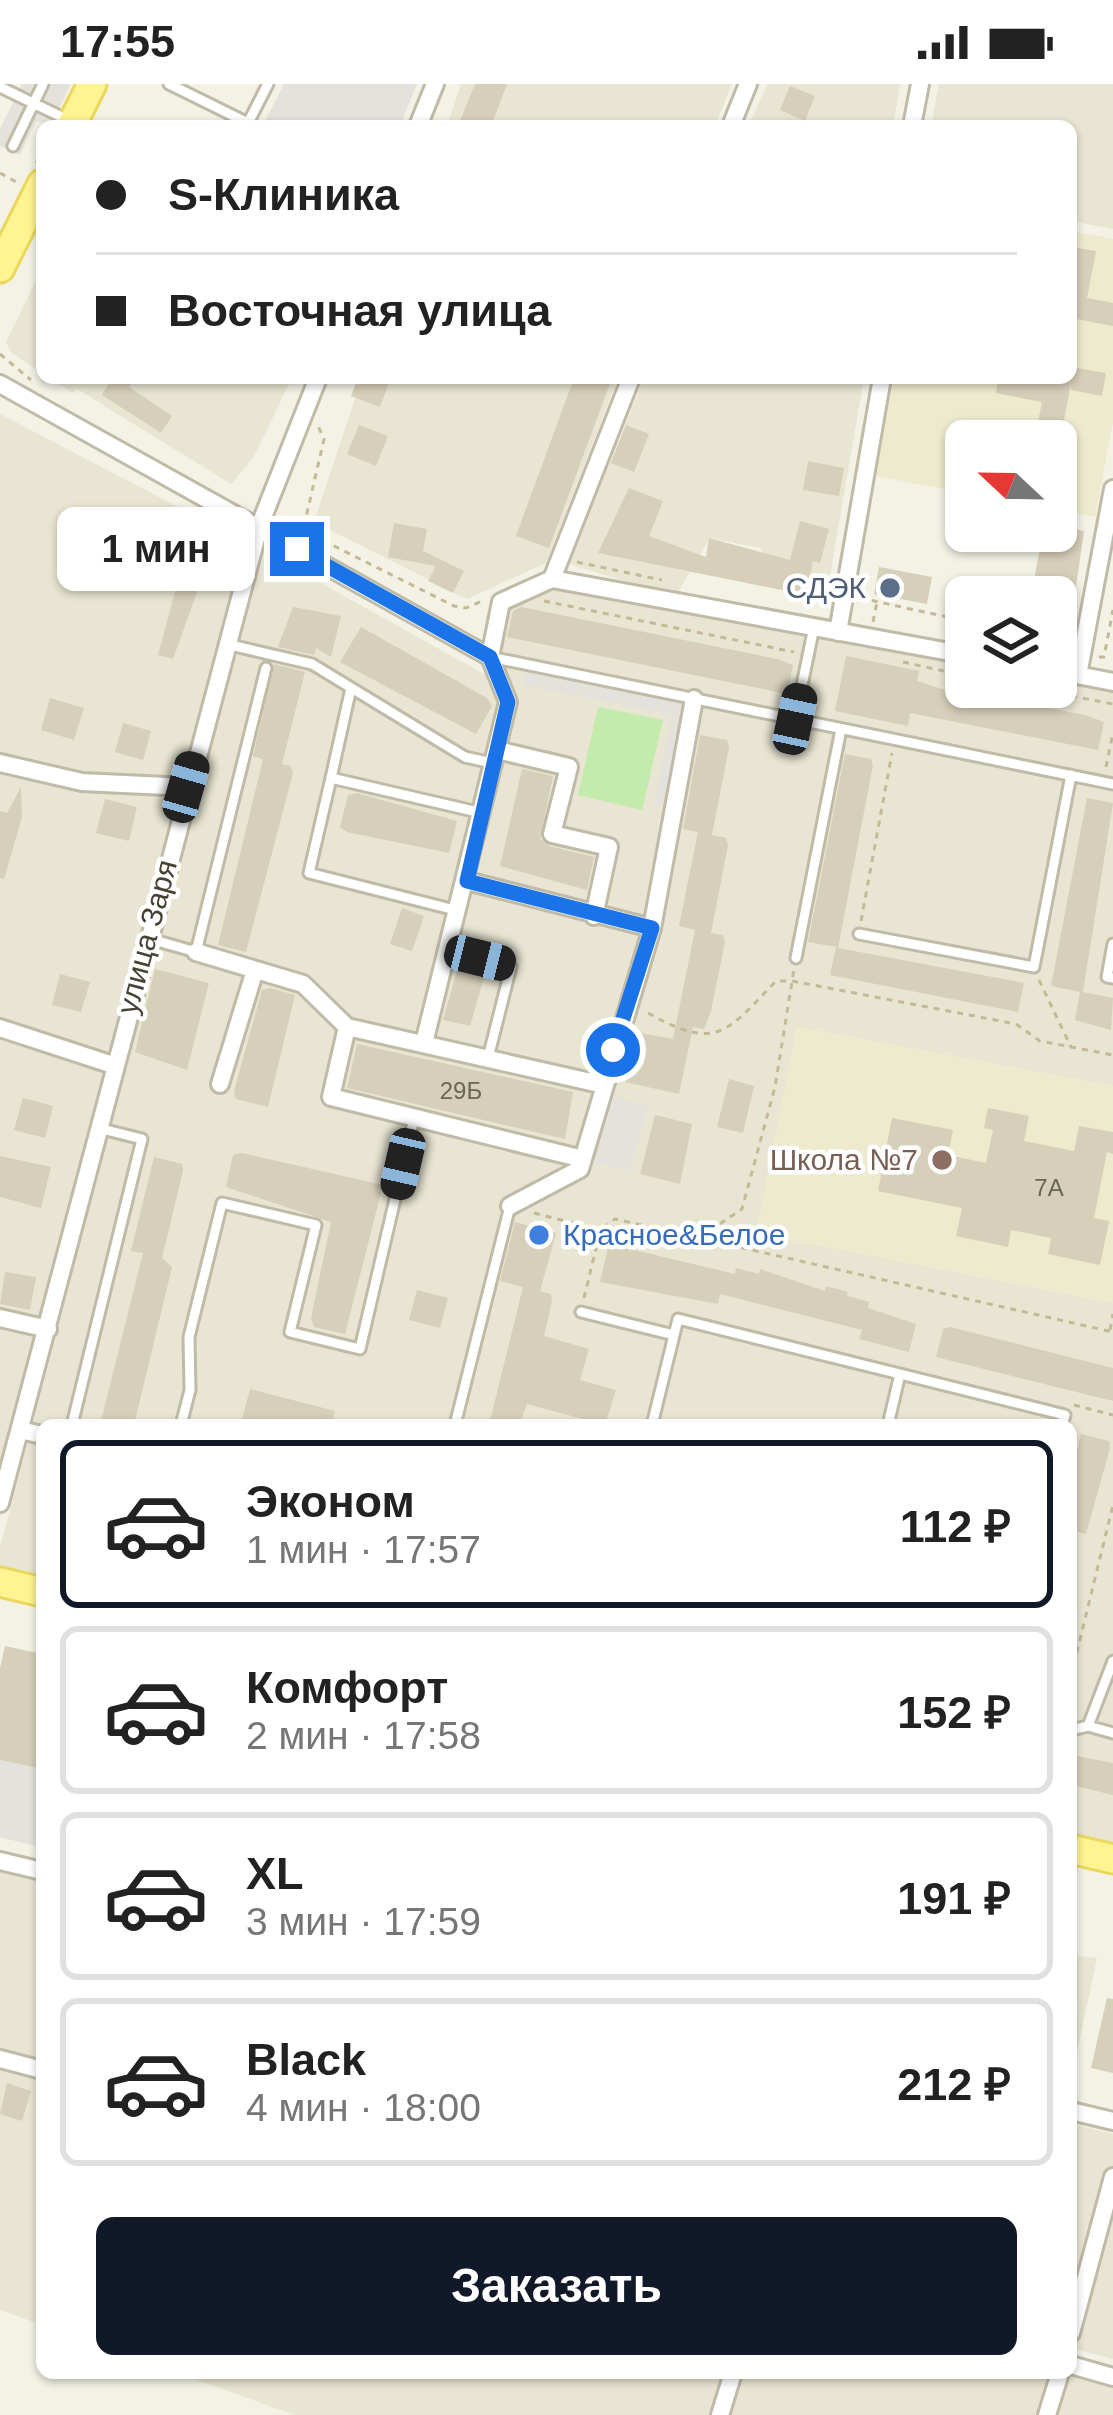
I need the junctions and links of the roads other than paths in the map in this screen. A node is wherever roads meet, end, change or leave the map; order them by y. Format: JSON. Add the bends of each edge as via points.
{"nodes":[{"id":1,"x":43,"y":84,"type":"edge"},
{"id":2,"x":92,"y":84,"type":"edge"},
{"id":3,"x":169,"y":84,"type":"edge"},
{"id":4,"x":268,"y":84,"type":"edge"},
{"id":5,"x":435,"y":84,"type":"edge"},
{"id":6,"x":748,"y":84,"type":"edge"},
{"id":7,"x":920,"y":84,"type":"edge"},
{"id":8,"x":0,"y":87,"type":"edge"},
{"id":9,"x":34,"y":103,"type":"junction"},
{"id":10,"x":65,"y":120,"type":"edge"},
{"id":11,"x":74,"y":120,"type":"edge"},
{"id":12,"x":243,"y":120,"type":"edge"},
{"id":13,"x":253,"y":120,"type":"edge"},
{"id":14,"x":420,"y":120,"type":"edge"},
{"id":15,"x":733,"y":120,"type":"edge"},
{"id":16,"x":913,"y":120,"type":"edge"},
{"id":17,"x":13,"y":146,"type":"dead end"},
{"id":18,"x":33,"y":185,"type":"edge"},
{"id":19,"x":0,"y":268,"type":"edge"},
{"id":20,"x":316,"y":384,"type":"edge"},
{"id":21,"x":629,"y":384,"type":"edge"},
{"id":22,"x":881,"y":384,"type":"edge"},
{"id":23,"x":0,"y":385,"type":"edge"},
{"id":24,"x":1113,"y":489,"type":"edge"},
{"id":25,"x":262,"y":520,"type":"junction"},
{"id":26,"x":1106,"y":563,"type":"edge"},
{"id":27,"x":551,"y":579,"type":"junction"},
{"id":28,"x":814,"y":627,"type":"junction"},
{"id":29,"x":838,"y":632,"type":"junction"},
{"id":30,"x":226,"y":644,"type":"junction"},
{"id":31,"x":945,"y":651,"type":"edge"},
{"id":32,"x":490,"y":657,"type":"junction"},
{"id":33,"x":266,"y":668,"type":"dead end"},
{"id":34,"x":1078,"y":675,"type":"joint"},
{"id":35,"x":1113,"y":682,"type":"edge"},
{"id":36,"x":351,"y":688,"type":"junction"},
{"id":37,"x":694,"y":699,"type":"junction"},
{"id":38,"x":795,"y":719,"type":"junction"},
{"id":39,"x":841,"y":728,"type":"junction"},
{"id":40,"x":495,"y":757,"type":"junction"},
{"id":41,"x":0,"y":763,"type":"edge"},
{"id":42,"x":1071,"y":776,"type":"junction"},
{"id":43,"x":331,"y":778,"type":"junction"},
{"id":44,"x":1108,"y":783,"type":"edge"},
{"id":45,"x":186,"y":787,"type":"junction"},
{"id":46,"x":482,"y":814,"type":"junction"},
{"id":47,"x":467,"y":881,"type":"junction"},
{"id":48,"x":459,"y":911,"type":"junction"},
{"id":49,"x":594,"y":916,"type":"junction"},
{"id":50,"x":652,"y":928,"type":"junction"},
{"id":51,"x":859,"y":934,"type":"road end"},
{"id":52,"x":147,"y":938,"type":"junction"},
{"id":53,"x":1113,"y":944,"type":"edge"},
{"id":54,"x":448,"y":950,"type":"junction"},
{"id":55,"x":196,"y":952,"type":"junction"},
{"id":56,"x":796,"y":958,"type":"road end"},
{"id":57,"x":255,"y":970,"type":"junction"},
{"id":58,"x":1113,"y":978,"type":"edge"},
{"id":59,"x":347,"y":1027,"type":"junction"},
{"id":60,"x":0,"y":1028,"type":"edge"},
{"id":61,"x":424,"y":1043,"type":"junction"},
{"id":62,"x":488,"y":1058,"type":"junction"},
{"id":63,"x":113,"y":1065,"type":"junction"},
{"id":64,"x":220,"y":1084,"type":"dead end"},
{"id":65,"x":604,"y":1085,"type":"junction"},
{"id":66,"x":414,"y":1118,"type":"junction"},
{"id":67,"x":98,"y":1128,"type":"junction"},
{"id":68,"x":583,"y":1160,"type":"junction"},
{"id":69,"x":510,"y":1206,"type":"joint"},
{"id":70,"x":580,"y":1312,"type":"road end"},
{"id":71,"x":0,"y":1318,"type":"edge"},
{"id":72,"x":48,"y":1329,"type":"junction"},
{"id":73,"x":674,"y":1335,"type":"junction"},
{"id":74,"x":900,"y":1374,"type":"junction"},
{"id":75,"x":73,"y":1419,"type":"edge"},
{"id":76,"x":183,"y":1419,"type":"edge"},
{"id":77,"x":457,"y":1419,"type":"edge"},
{"id":78,"x":653,"y":1419,"type":"edge"},
{"id":79,"x":889,"y":1419,"type":"edge"},
{"id":80,"x":1064,"y":1419,"type":"edge"},
{"id":81,"x":20,"y":1430,"type":"junction"},
{"id":82,"x":36,"y":1434,"type":"edge"},
{"id":83,"x":0,"y":1503,"type":"edge"},
{"id":84,"x":0,"y":1582,"type":"edge"},
{"id":85,"x":36,"y":1591,"type":"edge"},
{"id":86,"x":1113,"y":1661,"type":"edge"},
{"id":87,"x":1088,"y":1726,"type":"junction"},
{"id":88,"x":1077,"y":1729,"type":"edge"},
{"id":89,"x":1113,"y":1732,"type":"edge"},
{"id":90,"x":1077,"y":1850,"type":"edge"},
{"id":91,"x":1113,"y":1859,"type":"edge"},
{"id":92,"x":0,"y":1861,"type":"edge"},
{"id":93,"x":36,"y":1870,"type":"edge"},
{"id":94,"x":0,"y":2059,"type":"edge"},
{"id":95,"x":36,"y":2068,"type":"edge"},
{"id":96,"x":1077,"y":2112,"type":"edge"},
{"id":97,"x":1113,"y":2121,"type":"edge"},
{"id":98,"x":1113,"y":2176,"type":"edge"},
{"id":99,"x":1077,"y":2311,"type":"edge"},
{"id":100,"x":1077,"y":2367,"type":"edge"},
{"id":101,"x":1113,"y":2377,"type":"edge"},
{"id":102,"x":731,"y":2379,"type":"edge"},
{"id":103,"x":1058,"y":2379,"type":"edge"},
{"id":104,"x":719,"y":2415,"type":"edge"},
{"id":105,"x":1047,"y":2415,"type":"edge"}],
"edges":[{"from":1,"to":9,"type":"lane"},
{"from":2,"to":11,"type":"main road"},
{"from":3,"to":12,"type":"lane"},
{"from":4,"to":13,"type":"lane"},
{"from":5,"to":14,"type":"street"},
{"from":6,"to":15,"type":"street"},
{"from":7,"to":16,"type":"street"},
{"from":8,"to":9,"type":"lane"},
{"from":9,"to":10,"type":"lane"},
{"from":9,"to":17,"type":"lane"},
{"from":18,"to":19,"type":"main road"},
{"from":20,"to":25,"type":"street","name":"улица Заря"},
{"from":21,"to":27,"type":"street"},
{"from":22,"to":29,"type":"street"},
{"from":23,"to":25,"type":"street"},
{"from":24,"to":26,"type":"street"},
{"from":25,"to":30,"type":"street","name":"улица Заря"},
{"from":25,"to":32,"type":"street"},
{"from":26,"to":34,"type":"street"},
{"from":27,"to":28,"type":"street"},
{"from":27,"to":32,"type":"street","via":[[501,602]]},
{"from":28,"to":29,"type":"street"},
{"from":28,"to":38,"type":"lane"},
{"from":29,"to":31,"type":"street"},
{"from":30,"to":36,"type":"lane","via":[[312,664]]},
{"from":30,"to":45,"type":"street","name":"улица Заря"},
{"from":32,"to":37,"type":"lane"},
{"from":32,"to":40,"type":"street","via":[[508,702]]},
{"from":33,"to":55,"type":"lane"},
{"from":34,"to":35,"type":"street"},
{"from":36,"to":40,"type":"lane","via":[[465,757]]},
{"from":36,"to":43,"type":"lane"},
{"from":37,"to":38,"type":"lane"},
{"from":37,"to":50,"type":"street"},
{"from":38,"to":39,"type":"lane"},
{"from":39,"to":42,"type":"lane"},
{"from":39,"to":56,"type":"lane"},
{"from":40,"to":46,"type":"street"},
{"from":40,"to":49,"type":"street","via":[[568,766],[552,834],[609,847]]},
{"from":41,"to":45,"type":"street","via":[[82,782]]},
{"from":42,"to":44,"type":"lane"},
{"from":42,"to":51,"type":"lane","via":[[1034,967]]},
{"from":43,"to":46,"type":"lane"},
{"from":43,"to":48,"type":"lane","via":[[308,873]]},
{"from":45,"to":52,"type":"street","name":"улица Заря"},
{"from":46,"to":47,"type":"street"},
{"from":47,"to":48,"type":"street"},
{"from":47,"to":49,"type":"street"},
{"from":48,"to":54,"type":"street"},
{"from":49,"to":50,"type":"street"},
{"from":50,"to":65,"type":"street"},
{"from":52,"to":55,"type":"lane"},
{"from":52,"to":63,"type":"street","name":"улица Заря"},
{"from":53,"to":58,"type":"lane"},
{"from":54,"to":61,"type":"street"},
{"from":54,"to":62,"type":"lane","via":[[512,967]]},
{"from":55,"to":57,"type":"street"},
{"from":57,"to":59,"type":"street","via":[[303,984]]},
{"from":57,"to":64,"type":"street"},
{"from":59,"to":61,"type":"street"},
{"from":59,"to":66,"type":"street","via":[[331,1097]]},
{"from":60,"to":63,"type":"street"},
{"from":61,"to":62,"type":"street"},
{"from":62,"to":65,"type":"street"},
{"from":63,"to":67,"type":"street","name":"улица Заря"},
{"from":65,"to":68,"type":"street"},
{"from":66,"to":68,"type":"street"},
{"from":66,"to":76,"type":"lane","via":[[360,1349],[290,1332],[316,1225],[223,1202],[190,1336]]},
{"from":67,"to":72,"type":"street","name":"улица Заря"},
{"from":67,"to":75,"type":"lane","via":[[142,1138]]},
{"from":68,"to":69,"type":"street","via":[[580,1169]]},
{"from":69,"to":77,"type":"lane"},
{"from":70,"to":73,"type":"lane"},
{"from":71,"to":72,"type":"street"},
{"from":72,"to":81,"type":"street","name":"улица Заря"},
{"from":73,"to":74,"type":"lane","via":[[678,1319]]},
{"from":73,"to":78,"type":"lane"},
{"from":74,"to":79,"type":"lane"},
{"from":74,"to":80,"type":"lane"},
{"from":81,"to":82,"type":"street"},
{"from":81,"to":83,"type":"street","name":"улица Заря"},
{"from":84,"to":85,"type":"main road"},
{"from":86,"to":87,"type":"lane"},
{"from":87,"to":88,"type":"lane"},
{"from":87,"to":89,"type":"lane"},
{"from":90,"to":91,"type":"main road"},
{"from":92,"to":93,"type":"street"},
{"from":94,"to":95,"type":"street"},
{"from":96,"to":97,"type":"street"},
{"from":98,"to":99,"type":"street"},
{"from":100,"to":101,"type":"street"},
{"from":102,"to":104,"type":"street"},
{"from":103,"to":105,"type":"street"}]}
